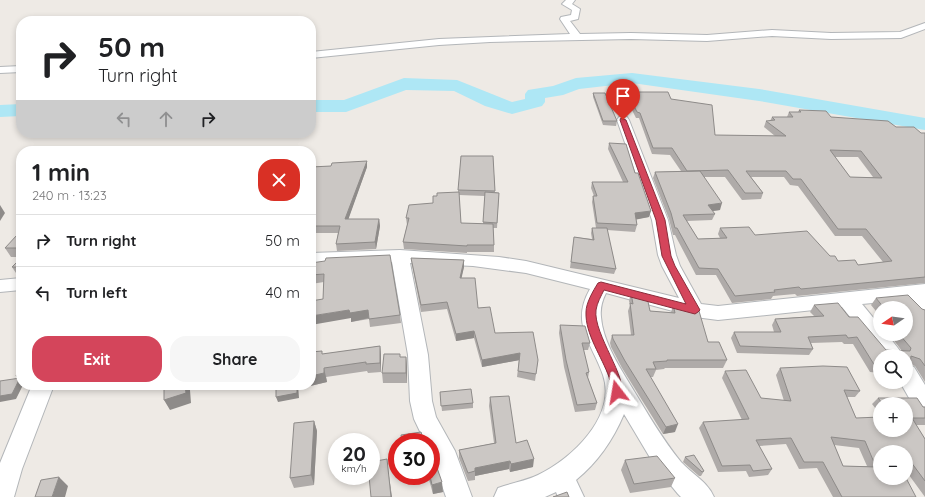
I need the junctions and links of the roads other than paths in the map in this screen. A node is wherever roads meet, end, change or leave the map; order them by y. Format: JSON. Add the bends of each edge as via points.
{"nodes":[{"id":1,"x":571,"y":0,"type":"edge"},
{"id":2,"x":925,"y":26,"type":"edge"},
{"id":3,"x":577,"y":37,"type":"junction"},
{"id":4,"x":316,"y":54,"type":"edge"},
{"id":5,"x":16,"y":69,"type":"edge"},
{"id":6,"x":0,"y":70,"type":"edge"},
{"id":7,"x":623,"y":120,"type":"dead end"},
{"id":8,"x":400,"y":256,"type":"junction"},
{"id":9,"x":316,"y":259,"type":"edge"},
{"id":10,"x":16,"y":284,"type":"edge"},
{"id":11,"x":0,"y":286,"type":"edge"},
{"id":12,"x":601,"y":286,"type":"junction"},
{"id":13,"x":916,"y":292,"type":"edge"},
{"id":14,"x":846,"y":300,"type":"junction"},
{"id":15,"x":695,"y":310,"type":"junction"},
{"id":16,"x":925,"y":310,"type":"edge"},
{"id":17,"x":888,"y":349,"type":"edge"},
{"id":18,"x":615,"y":378,"type":"junction"},
{"id":19,"x":913,"y":385,"type":"edge"},
{"id":20,"x":41,"y":390,"type":"edge"},
{"id":21,"x":925,"y":405,"type":"edge"},
{"id":22,"x":566,"y":486,"type":"edge"},
{"id":23,"x":2,"y":497,"type":"edge"},
{"id":24,"x":459,"y":497,"type":"edge"},
{"id":25,"x":507,"y":497,"type":"edge"},
{"id":26,"x":701,"y":497,"type":"edge"}],
"edges":[{"from":1,"to":3,"type":"street","via":[[566,4],[576,9],[575,17],[564,19]]},
{"from":2,"to":3,"type":"street","via":[[901,35],[887,36],[772,33],[707,38]]},
{"from":3,"to":4,"type":"street","via":[[490,38]]},
{"from":5,"to":6,"type":"street"},
{"from":7,"to":15,"type":"street","via":[[660,220],[667,256]]},
{"from":8,"to":9,"type":"street"},
{"from":8,"to":12,"type":"street","via":[[495,262]]},
{"from":8,"to":24,"type":"street","via":[[418,355],[421,401],[425,419],[446,459]]},
{"from":10,"to":11,"type":"street"},
{"from":12,"to":15,"type":"street"},
{"from":12,"to":18,"type":"street","via":[[593,302],[592,320],[601,349]]},
{"from":13,"to":14,"type":"street"},
{"from":13,"to":16,"type":"street"},
{"from":14,"to":15,"type":"street","via":[[718,313]]},
{"from":14,"to":17,"type":"street"},
{"from":18,"to":22,"type":"street","via":[[616,406],[597,441]]},
{"from":18,"to":26,"type":"street","via":[[662,458],[677,477]]},
{"from":19,"to":21,"type":"street"},
{"from":20,"to":23,"type":"street","via":[[5,483]]},
{"from":22,"to":25,"type":"street","via":[[533,489]]}]}
